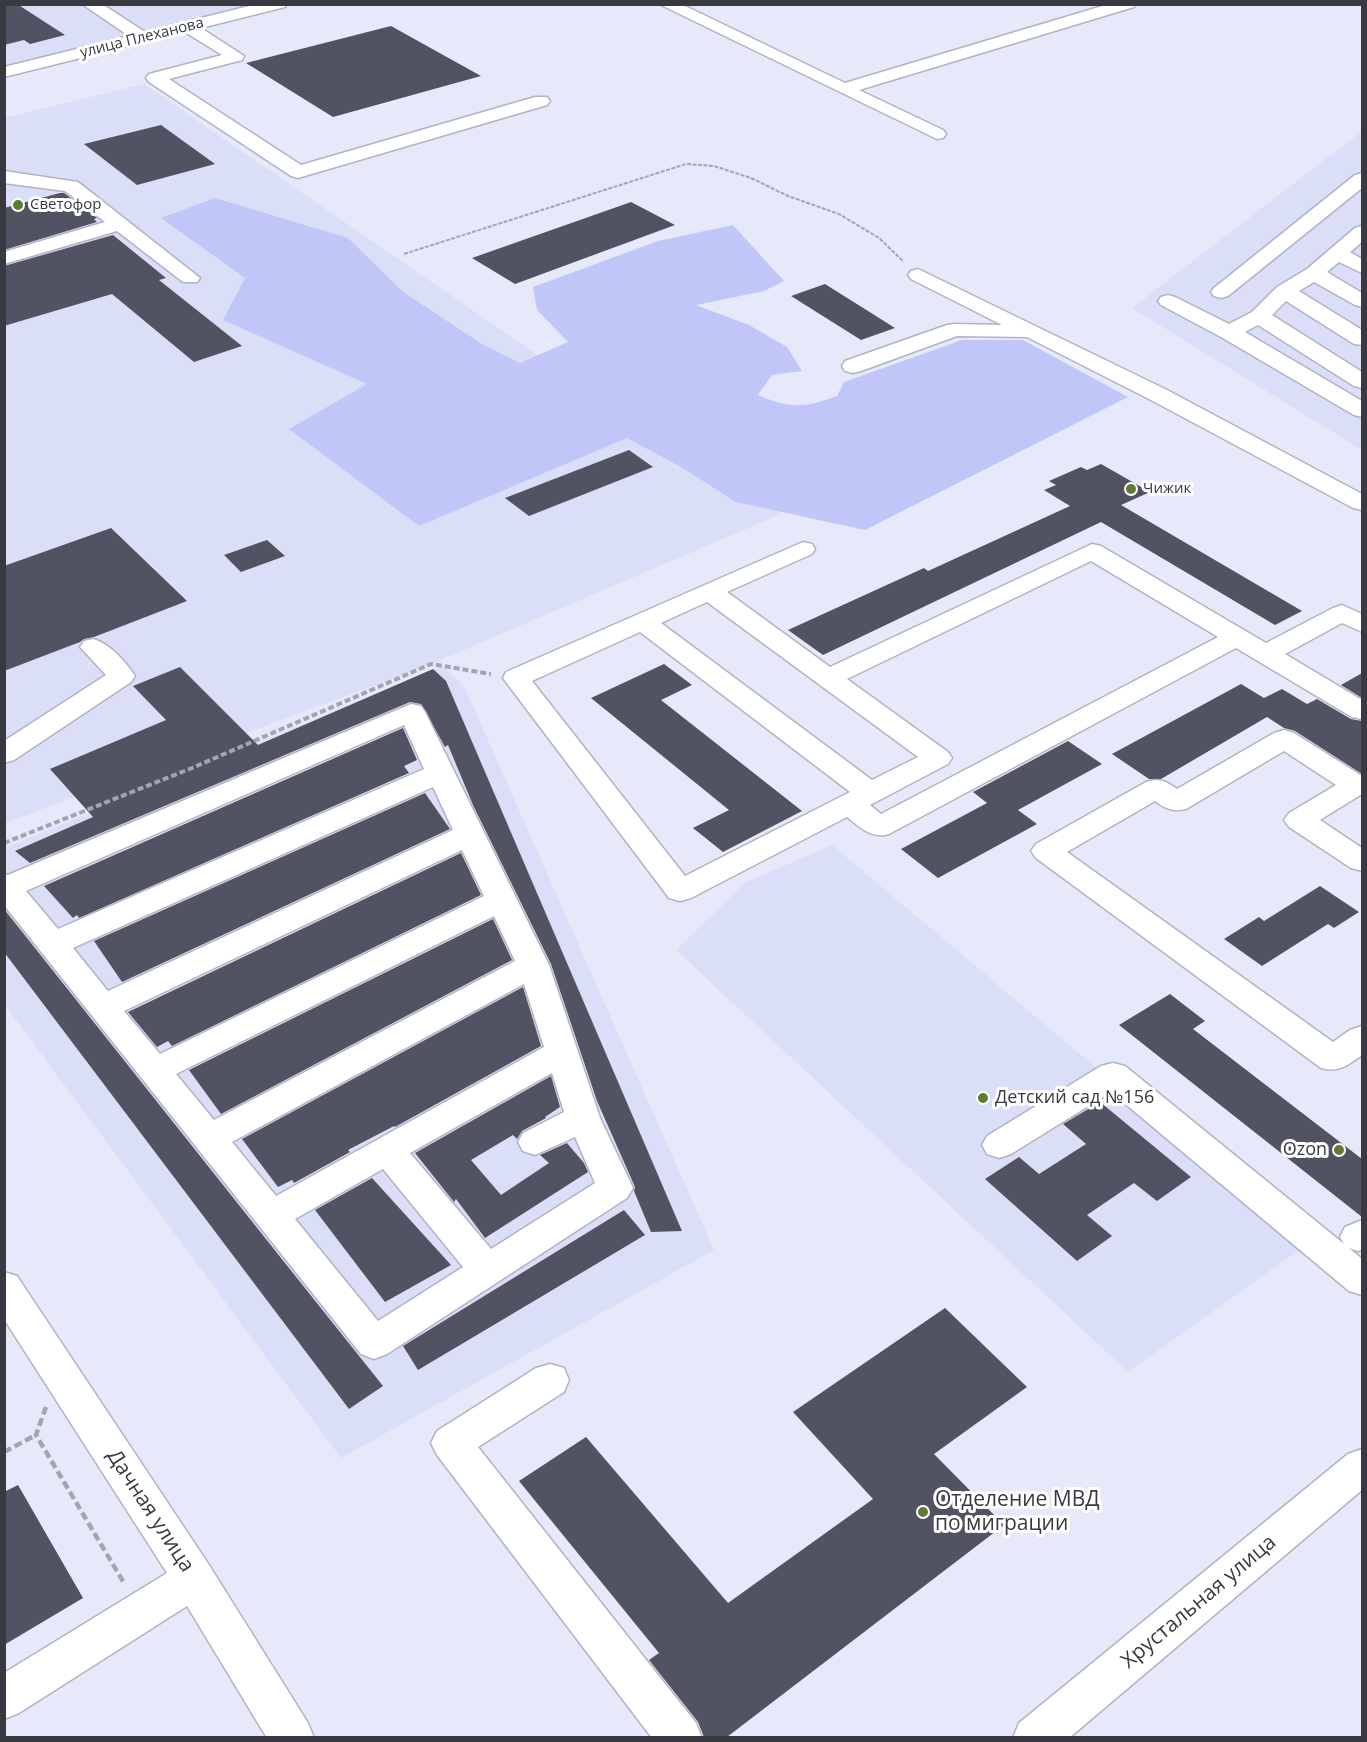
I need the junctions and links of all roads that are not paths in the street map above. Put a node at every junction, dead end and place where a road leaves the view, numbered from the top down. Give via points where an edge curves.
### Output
1 (90, 4) edge
2 (668, 4) edge
3 (1075, 4) edge
4 (1128, 4) edge
5 (271, 5) edge
6 (1098, 14) junction
7 (188, 27) junction
8 (143, 38) junction
9 (4, 72) edge
10 (843, 89) junction
11 (541, 101) dead end
12 (937, 134) dead end
13 (4, 177) edge
14 (1362, 179) edge
15 (120, 224) junction
16 (1362, 232) edge
17 (1337, 253) junction
18 (4, 258) edge
19 (1362, 267) edge
20 (1314, 273) junction
21 (918, 275) road end
22 (190, 278) dead end
23 (1284, 291) junction
24 (1221, 292) dead end
25 (1168, 301) dead end
26 (1362, 301) edge
27 (1259, 316) junction
28 (1032, 332) junction
29 (1229, 332) junction
30 (1362, 339) edge
31 (853, 366) dead end
32 (1362, 381) edge
33 (1362, 410) edge
34 (1362, 503) edge
35 (803, 549) dead end
36 (709, 591) junction
37 (642, 621) junction
38 (1362, 624) edge
39 (1234, 638) junction
40 (93, 647) dead end
41 (1267, 654) junction
42 (828, 678) junction
43 (1362, 711) edge
44 (4, 754) edge
45 (440, 773) junction
46 (860, 798) junction
47 (470, 834) junction
48 (1362, 861) edge
49 (6, 886) edge
50 (501, 900) junction
51 (52, 945) junction
52 (533, 965) junction
53 (103, 1007) junction
54 (1362, 1038) edge
55 (562, 1052) junction
56 (154, 1071) junction
57 (583, 1118) junction
58 (209, 1139) junction
59 (535, 1142) dead end
60 (999, 1145) dead end
61 (387, 1150) junction
62 (271, 1215) junction
63 (487, 1270) junction
64 (1362, 1280) edge
65 (4, 1287) edge
66 (550, 1380) dead end
67 (1362, 1466) edge
68 (194, 1579) junction
69 (4, 1698) edge
70 (292, 1737) edge
71 (680, 1737) edge
72 (1035, 1737) edge

1 - 8 street
2 - 10 street
3 - 6 street
4 - 6 street
5 - 7 street, улица Плеханова
6 - 10 street
7 - 8 street, улица Плеханова
7 - 11 street via 236,56 155,78 298,172
8 - 9 street, улица Плеханова
10 - 12 street
13 - 15 street via 70,186
14 - 24 street
15 - 18 street
15 - 22 street
16 - 17 street
17 - 19 street
17 - 20 street
20 - 23 street
20 - 26 street
21 - 28 street
23 - 27 street
23 - 30 street
25 - 29 street
27 - 29 street
27 - 32 street
28 - 31 street via 955,330
28 - 34 street via 1159,394
29 - 33 street
35 - 36 street
36 - 37 street
36 - 42 street
37 - 46 street
37 - 46 street via 516,678 680,891
38 - 41 street via 1342,612
39 - 41 street
39 - 42 street via 1092,551
39 - 46 street via 879,827
40 - 44 street via 122,676
41 - 43 street
42 - 46 street via 938,758
45 - 47 street
45 - 49 street via 411,712
45 - 51 street
47 - 50 street
47 - 53 street
48 - 54 street via 1299,820 1356,785 1284,739 1176,802 1156,788 1046,851 1333,1059
49 - 51 street
50 - 52 street
50 - 56 street
51 - 53 street
52 - 55 street
52 - 58 street
53 - 56 street
55 - 57 street
55 - 61 street
56 - 58 street
57 - 59 street
57 - 63 street via 615,1188
58 - 62 street
60 - 64 street via 1113,1075
61 - 62 street
61 - 63 street
62 - 63 street via 374,1343
65 - 68 street, Дачная улица
66 - 71 street via 451,1443
67 - 72 street, Хрустальная улица
68 - 69 street
68 - 70 street, Дачная улица

